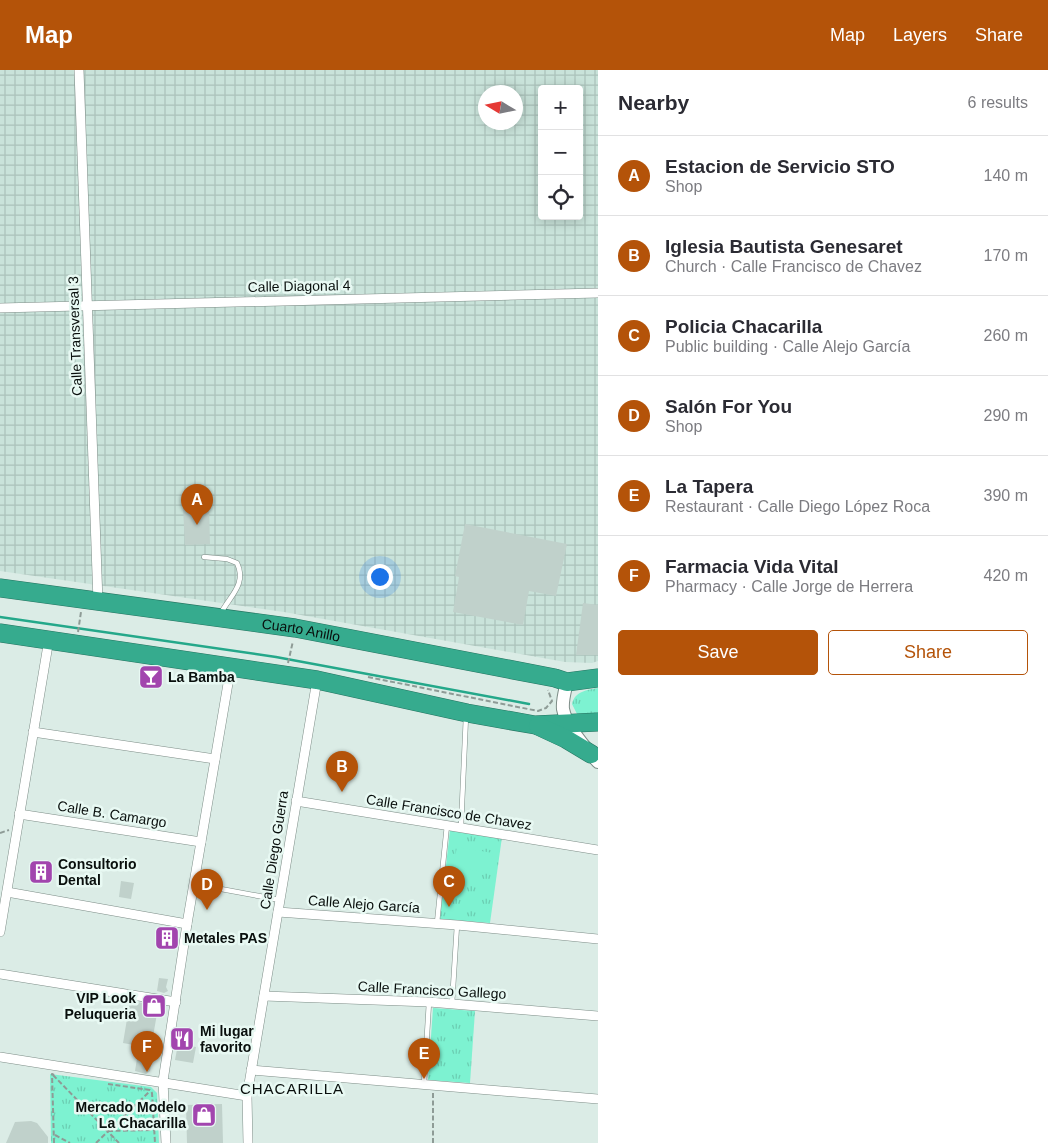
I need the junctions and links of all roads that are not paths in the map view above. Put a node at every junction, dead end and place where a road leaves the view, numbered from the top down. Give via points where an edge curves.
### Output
1 (79, 70) edge
2 (598, 293) edge
3 (88, 305) junction
4 (0, 308) edge
5 (204, 557) dead end
6 (0, 588) edge
7 (98, 602) junction
8 (219, 617) junction
9 (0, 632) edge
10 (49, 639) junction
11 (230, 666) junction
12 (598, 678) edge
13 (316, 680) junction
14 (567, 682) junction
15 (466, 713) junction
16 (598, 722) edge
17 (568, 723) junction
18 (535, 725) junction
19 (33, 732) junction
20 (595, 758) edge
21 (215, 759) junction
22 (296, 801) junction
23 (19, 814) junction
24 (447, 826) junction
25 (461, 827) junction
26 (201, 842) junction
27 (598, 850) edge
28 (194, 884) junction
29 (7, 892) junction
30 (280, 900) junction
31 (278, 912) junction
32 (437, 923) junction
33 (187, 924) junction
34 (457, 925) junction
35 (0, 932) edge
36 (598, 939) edge
37 (0, 974) edge
38 (264, 996) junction
39 (176, 1002) junction
40 (428, 1002) junction
41 (452, 1004) junction
42 (598, 1016) edge
43 (0, 1056) edge
44 (251, 1070) junction
45 (163, 1081) junction
46 (428, 1086) junction
47 (247, 1096) junction
48 (598, 1099) edge
49 (166, 1143) edge
50 (248, 1143) edge

1 - 3 street, Calle Transversal 3
2 - 3 street, Calle Diagonal 4
3 - 4 street, Calle Diagonal 4
3 - 7 street, Calle Transversal 3
5 - 8 lane via 227,559 237,563 241,571 238,588
6 - 7 highway, Cuarto Anillo
7 - 8 highway, Cuarto Anillo
8 - 14 highway, Cuarto Anillo via 295,628
9 - 10 highway
10 - 11 highway
10 - 19 street
11 - 13 highway
11 - 21 street
12 - 14 highway, Cuarto Anillo
13 - 15 highway
13 - 22 street, Calle Diego Guerra
14 - 17 main road via 563,709
15 - 18 highway
15 - 25 lane
16 - 17 highway
17 - 18 highway
17 - 20 main road
18 - 20 highway via 566,739
19 - 21 street
19 - 23 street
21 - 26 street
22 - 24 street, Calle Francisco de Chavez
22 - 30 street, Calle Diego Guerra
23 - 26 street, Calle B. Camargo
23 - 29 street
24 - 25 street, Calle Francisco de Chavez
24 - 32 lane
25 - 27 street, Calle Francisco de Chavez
26 - 28 street
28 - 30 lane
28 - 33 street
29 - 33 street
29 - 35 street
30 - 31 street, Calle Diego Guerra
31 - 32 street, Calle Alejo García
31 - 38 street, Calle Diego Guerra
32 - 34 street, Calle Alejo García
33 - 39 street
34 - 36 street, Calle Alejo García
34 - 41 lane
37 - 39 street
38 - 40 street, Calle Francisco Gallego
38 - 44 street, Calle Diego Guerra
39 - 45 street
40 - 41 street, Calle Francisco Gallego
40 - 46 lane
41 - 42 street, Calle Francisco Gallego
43 - 45 street
44 - 46 street
44 - 47 street, Calle Diego Guerra
45 - 47 street
45 - 49 street
46 - 48 street
47 - 50 street, Calle Diego Guerra

